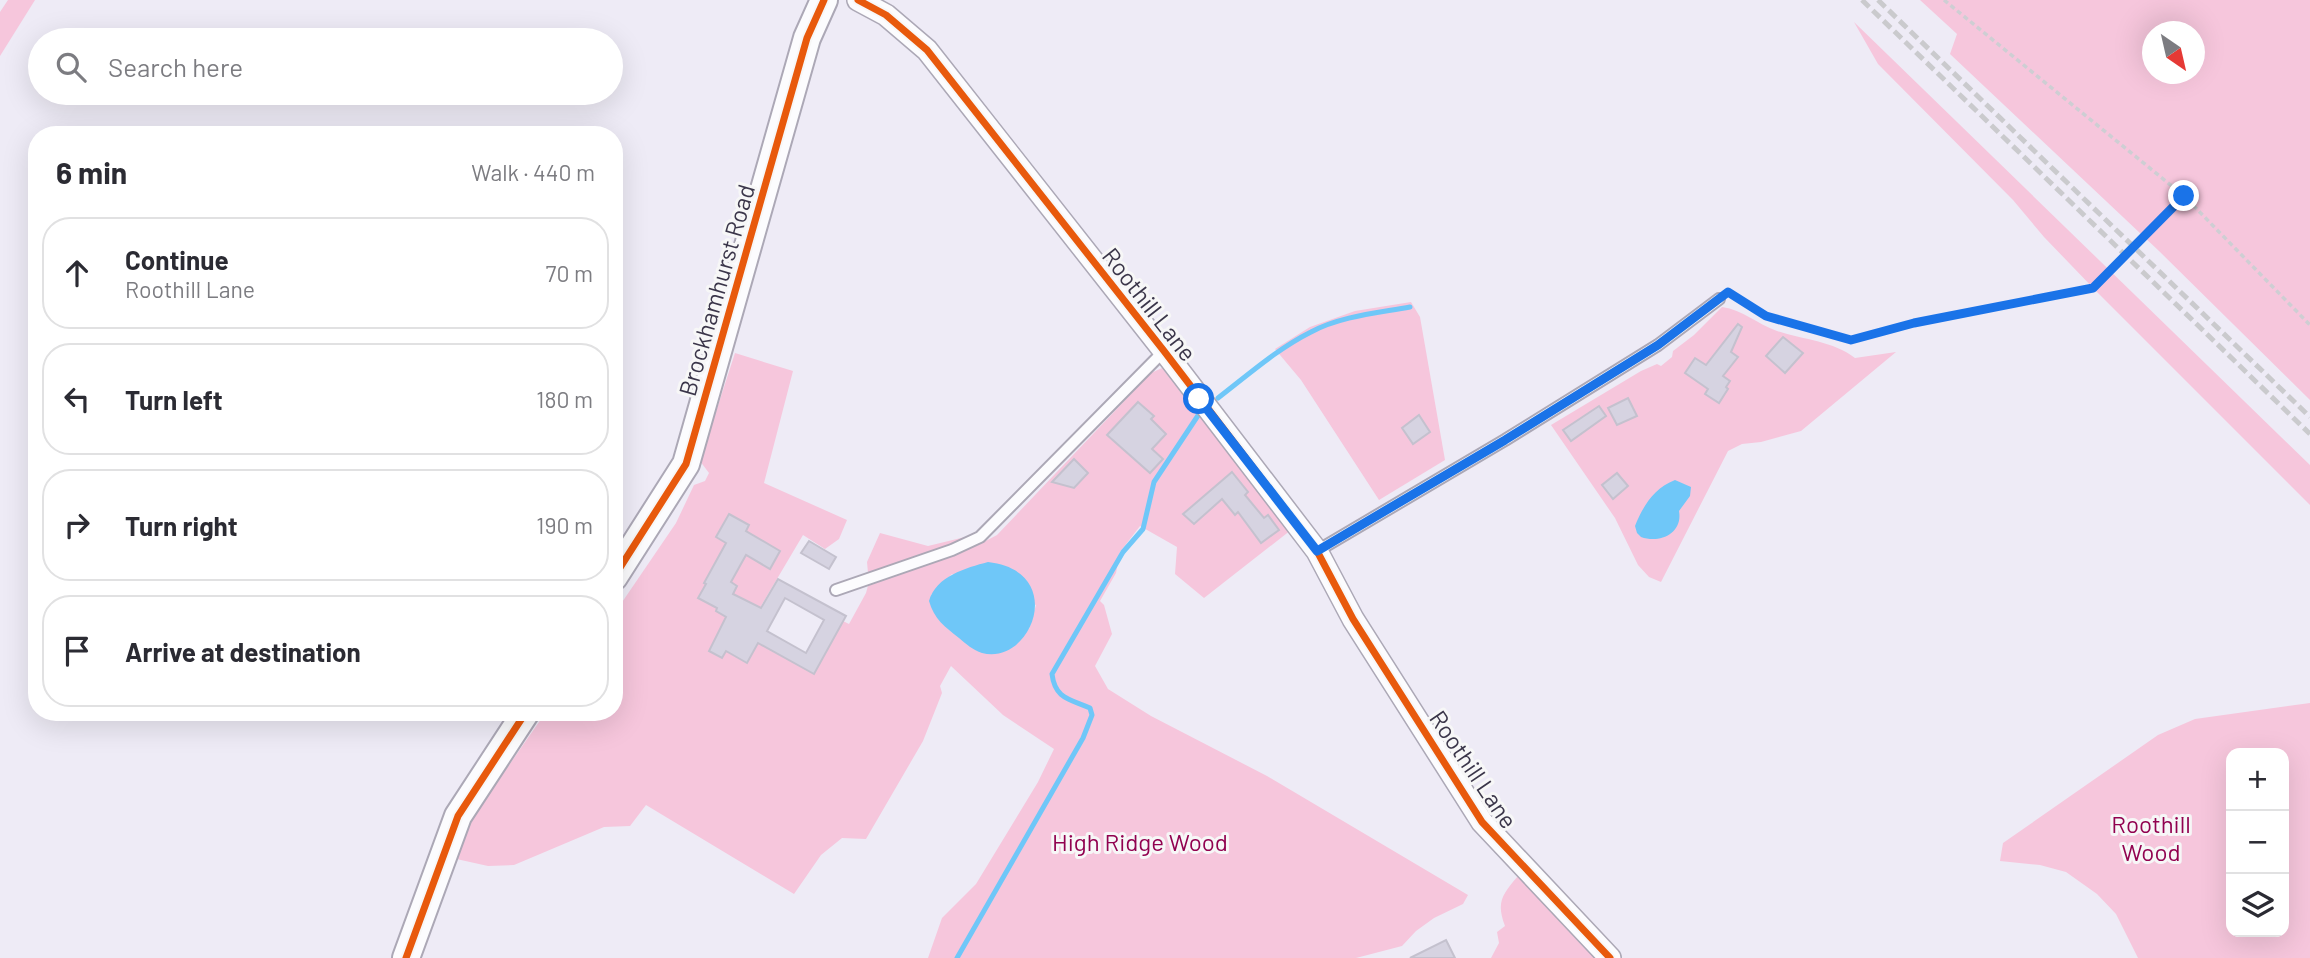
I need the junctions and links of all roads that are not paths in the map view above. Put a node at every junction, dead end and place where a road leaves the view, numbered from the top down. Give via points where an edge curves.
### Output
1 (824, 0) edge
2 (858, 0) edge
3 (1719, 299) road end
4 (1164, 351) junction
5 (1317, 551) junction
6 (623, 563) edge
7 (836, 590) dead end
8 (520, 721) edge
9 (406, 958) edge
10 (1610, 958) edge

1 - 6 street, Brockhamhurst Road via 807,38 687,464
2 - 4 street, Roothill Lane via 886,15 927,50
3 - 5 lane via 1658,345
4 - 5 street, Roothill Lane
4 - 7 lane via 980,537
5 - 10 street, Roothill Lane via 1353,619 1482,822
8 - 9 street via 458,816

